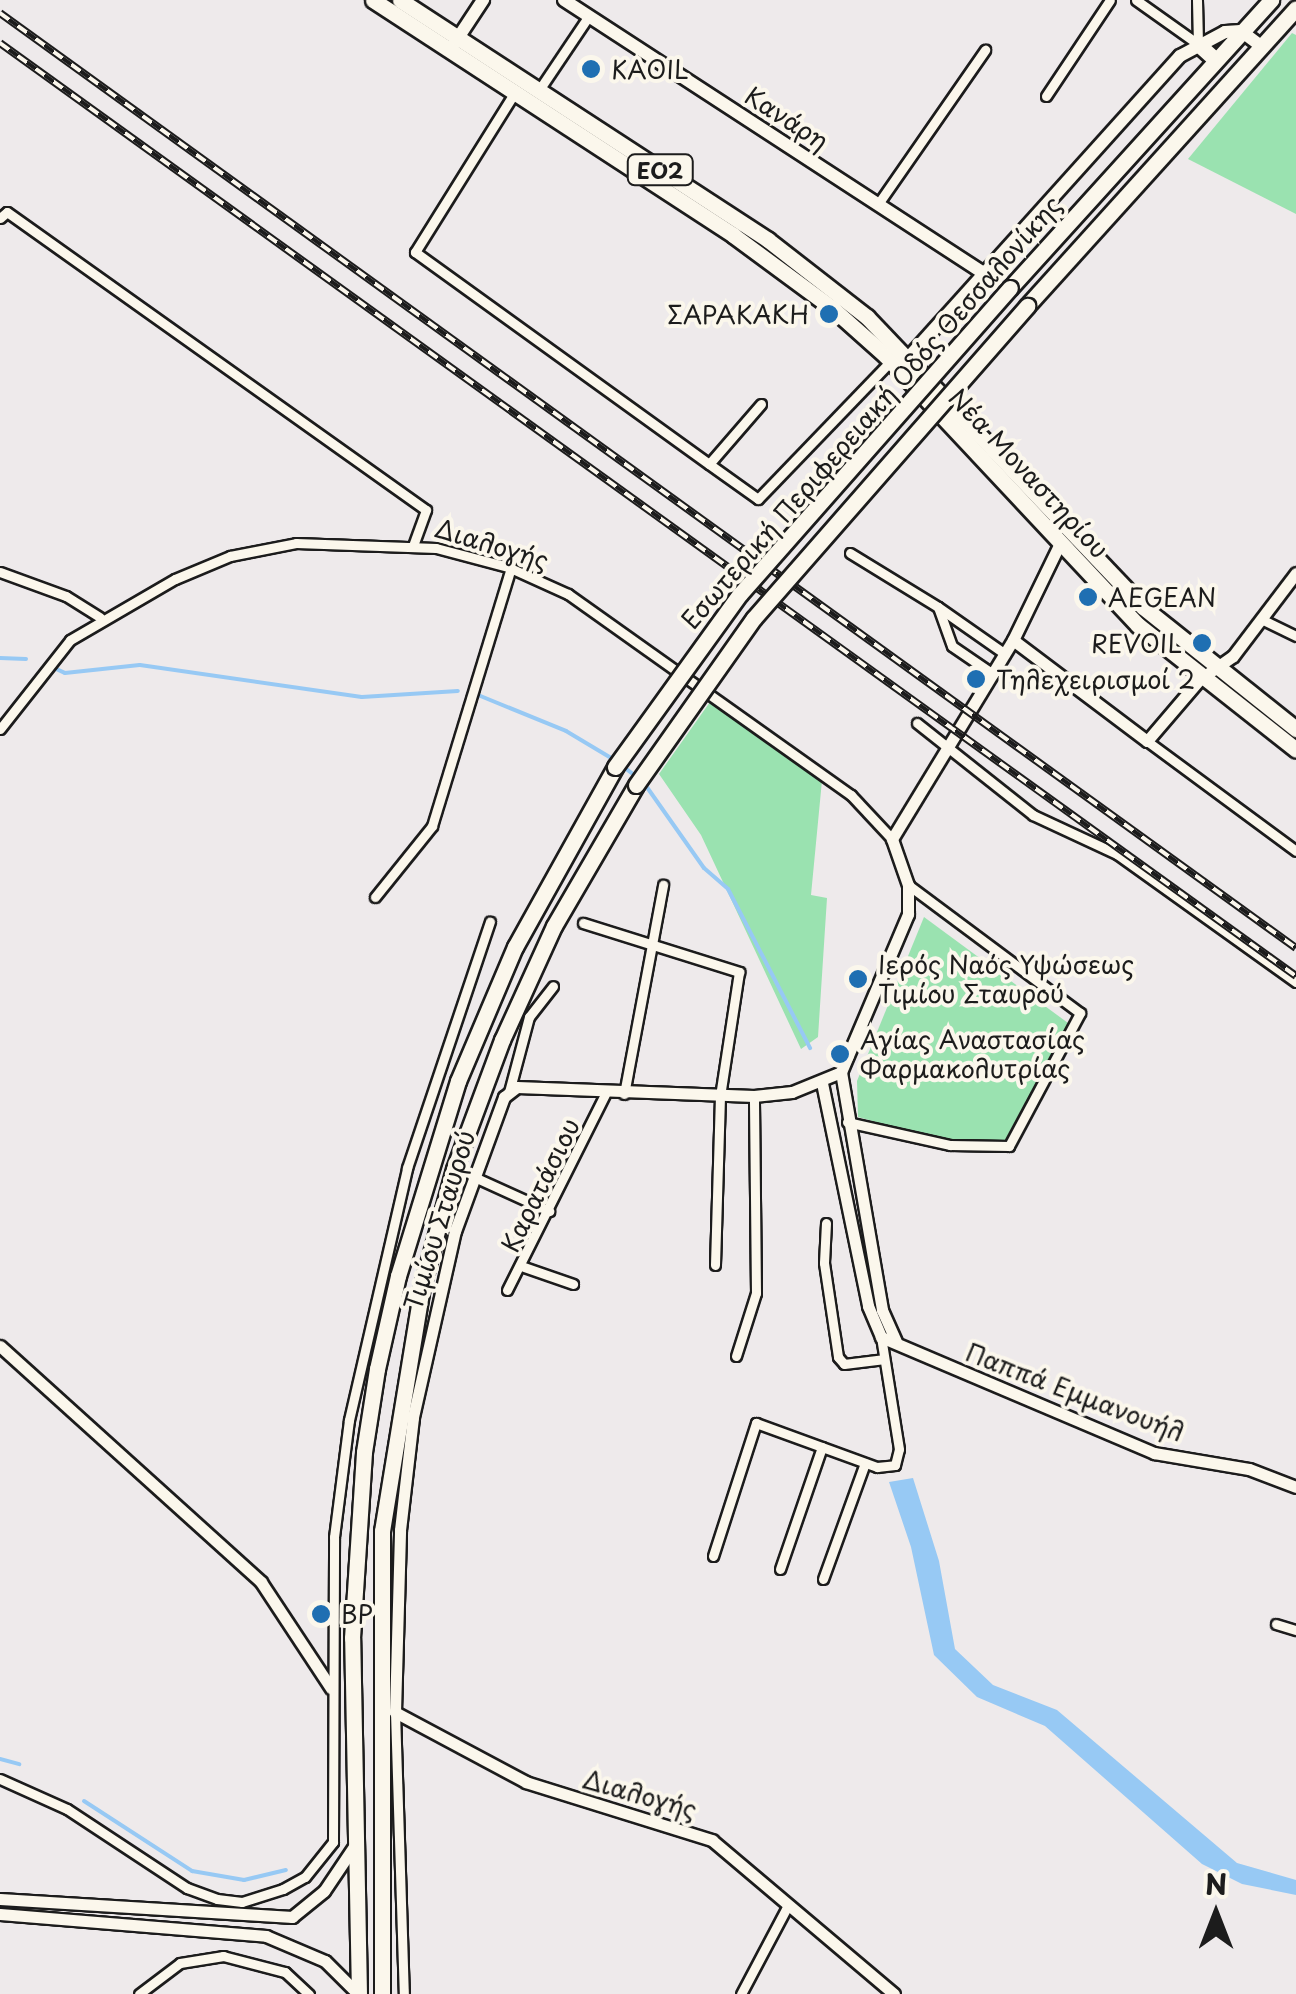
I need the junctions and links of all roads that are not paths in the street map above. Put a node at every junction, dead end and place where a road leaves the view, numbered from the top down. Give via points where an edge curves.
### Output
1 (374, 0) edge
2 (400, 0) edge
3 (482, 0) edge
4 (564, 0) edge
5 (1110, 0) edge
6 (1136, 0) edge
7 (1197, 0) edge
8 (1271, 0) edge
9 (1296, 8) edge
10 (588, 17) junction
11 (1241, 32) junction
12 (454, 44) junction
13 (1198, 44) junction
14 (1261, 46) junction
15 (984, 50) dead end
16 (1216, 60) junction
17 (539, 90) junction
18 (514, 92) junction
19 (1046, 96) dead end
20 (878, 204) junction
21 (0, 218) edge
22 (985, 274) junction
23 (908, 356) junction
24 (890, 361) junction
25 (761, 404) dead end
26 (709, 464) junction
27 (1060, 543) junction
28 (414, 545) junction
29 (850, 554) dead end
30 (511, 568) junction
31 (0, 572) edge
32 (1296, 572) edge
33 (938, 606) junction
34 (100, 618) junction
35 (1261, 619) junction
36 (1296, 636) edge
37 (1012, 640) junction
38 (1005, 654) junction
39 (1215, 669) junction
40 (993, 674) junction
41 (1200, 680) junction
42 (917, 723) dead end
43 (0, 729) edge
44 (1296, 729) edge
45 (1147, 741) junction
46 (946, 750) junction
47 (1296, 750) edge
48 (892, 839) junction
49 (1296, 850) edge
50 (662, 885) dead end
51 (908, 885) junction
52 (375, 897) dead end
53 (490, 922) dead end
54 (583, 923) dead end
55 (652, 946) junction
56 (1296, 982) edge
57 (553, 986) dead end
58 (841, 1072) junction
59 (822, 1083) junction
60 (509, 1092) junction
61 (605, 1094) junction
62 (624, 1095) junction
63 (720, 1096) junction
64 (754, 1096) junction
65 (847, 1122) junction
66 (472, 1176) junction
67 (549, 1211) junction
68 (826, 1223) dead end
69 (524, 1266) junction
70 (715, 1266) dead end
71 (573, 1284) dead end
72 (507, 1290) dead end
73 (881, 1336) junction
74 (898, 1345) junction
75 (0, 1346) edge
76 (736, 1356) dead end
77 (883, 1359) junction
78 (822, 1447) junction
79 (865, 1463) junction
80 (1296, 1488) edge
81 (714, 1556) dead end
82 (780, 1569) dead end
83 (823, 1579) dead end
84 (1276, 1624) dead end
85 (1296, 1630) edge
86 (331, 1688) junction
87 (395, 1712) junction
88 (0, 1780) edge
89 (354, 1845) junction
90 (0, 1899) edge
91 (787, 1907) junction
92 (0, 1914) edge
93 (139, 1994) edge
94 (309, 1994) edge
95 (358, 1994) edge
96 (382, 1994) edge
97 (404, 1994) edge
98 (741, 1994) edge
99 (894, 1994) edge

1 - 12 main road, Νέα Μοναστηρίου / ΕΟ2
2 - 12 main road, Νέα Μοναστηρίου / ΕΟ2
3 - 12 main road
4 - 10 main road, Κανάρη
5 - 19 street
6 - 13 street
7 - 13 street
8 - 11 main road, Εσωτερική Περιφερειακή Οδός Θεσσαλονίκης
9 - 14 main road, Εσωτερική Περιφερειακή Οδός Θεσσαλονίκης
10 - 17 street
10 - 20 main road, Κανάρη
11 - 13 main road
11 - 14 main road
11 - 16 main road, Εσωτερική Περιφερειακή Οδός Θεσσαλονίκης
12 - 17 main road, Νέα Μοναστηρίου / ΕΟ2
12 - 18 main road, Νέα Μοναστηρίου / ΕΟ2
13 - 16 main road
13 - 22 main road via 1167,69
14 - 96 main road, Εσωτερική Περιφερειακή Οδός Θεσσαλονίκης, bridge via 754,618 636,785 554,926 502,1040 454,1169 422,1286 382,1531
15 - 20 street
16 - 89 main road, Εσωτερική Περιφερειακή Οδός Θεσσαλονίκης, bridge via 740,594 615,767 485,1015 438,1140 398,1276 364,1452 356,1544
17 - 23 main road, Νέα Μοναστηρίου / ΕΟ2 via 795,259
18 - 24 main road, Νέα Μοναστηρίου / ΕΟ2 via 766,258
18 - 26 street via 415,252
20 - 22 main road, Κανάρη
21 - 28 street via 7,212 426,510
22 - 23 main road
23 - 39 main road, Νέα Μοναστηρίου / ΕΟ2 via 1108,571
24 - 26 street via 758,499
24 - 27 main road, Νέα Μοναστηρίου / ΕΟ2
25 - 26 street
27 - 37 street
27 - 41 main road, Νέα Μοναστηρίου / ΕΟ2
28 - 30 street, Διαλογής
28 - 34 street, Διαλογής via 324,541 250,551 174,578
29 - 33 street
30 - 48 street, Διαλογής via 568,594 669,662 852,794
30 - 52 street via 432,826
31 - 34 street via 50,589
32 - 35 street
33 - 38 street
33 - 40 street via 952,646
34 - 43 street, Διαλογής via 50,660
35 - 36 street
35 - 39 street
37 - 38 street
37 - 45 street
38 - 40 street
39 - 41 street
39 - 44 main road, Νέα Μοναστηρίου / ΕΟ2
40 - 46 street
41 - 45 street
41 - 47 main road, Νέα Μοναστηρίου / ΕΟ2
42 - 46 street
45 - 49 street
46 - 48 street
46 - 56 street via 1033,816 1117,854
48 - 51 street
50 - 55 street
51 - 58 street via 908,914 893,960
51 - 65 street via 1080,1013 1009,1146 950,1145
53 - 86 street via 407,1168 348,1420 334,1537
54 - 55 street
55 - 62 street
55 - 63 street via 739,972
57 - 60 street via 529,1017
58 - 59 street
58 - 65 street
59 - 64 street
59 - 73 street via 868,1306
60 - 61 street via 524,1086
60 - 66 street, Τιμίου Σταυρού
61 - 62 street
61 - 67 street, Καρατάσιου
62 - 63 street
63 - 64 street
63 - 70 street
64 - 76 street via 756,1293
65 - 74 street via 882,1310
66 - 67 street
66 - 87 street, Τιμίου Σταυρού via 429,1330 413,1417 400,1530
67 - 69 street, Καρατάσιου
68 - 77 street via 824,1263 838,1357 844,1364
69 - 71 street
69 - 72 street, Καρατάσιου
73 - 74 street, Παππά Εμμανουήλ
73 - 77 street
74 - 80 street, Παππά Εμμανουήλ via 1154,1453 1249,1469
75 - 86 street via 261,1582
77 - 79 street via 898,1458 887,1467
78 - 79 street
78 - 81 street via 756,1424
78 - 82 street
79 - 83 street
84 - 85 street
86 - 88 street via 333,1842 304,1876 262,1898 217,1899 187,1888 67,1809
87 - 91 street, Διαλογής via 526,1782 705,1836
87 - 97 street
89 - 90 street via 324,1891 292,1917
89 - 95 main road, Εσωτερική Περιφερειακή Οδός Θεσσαλονίκης
91 - 98 street
91 - 99 street, Διαλογής
92 - 95 street via 266,1936 325,1961
93 - 94 street via 180,1963 223,1956 285,1972

